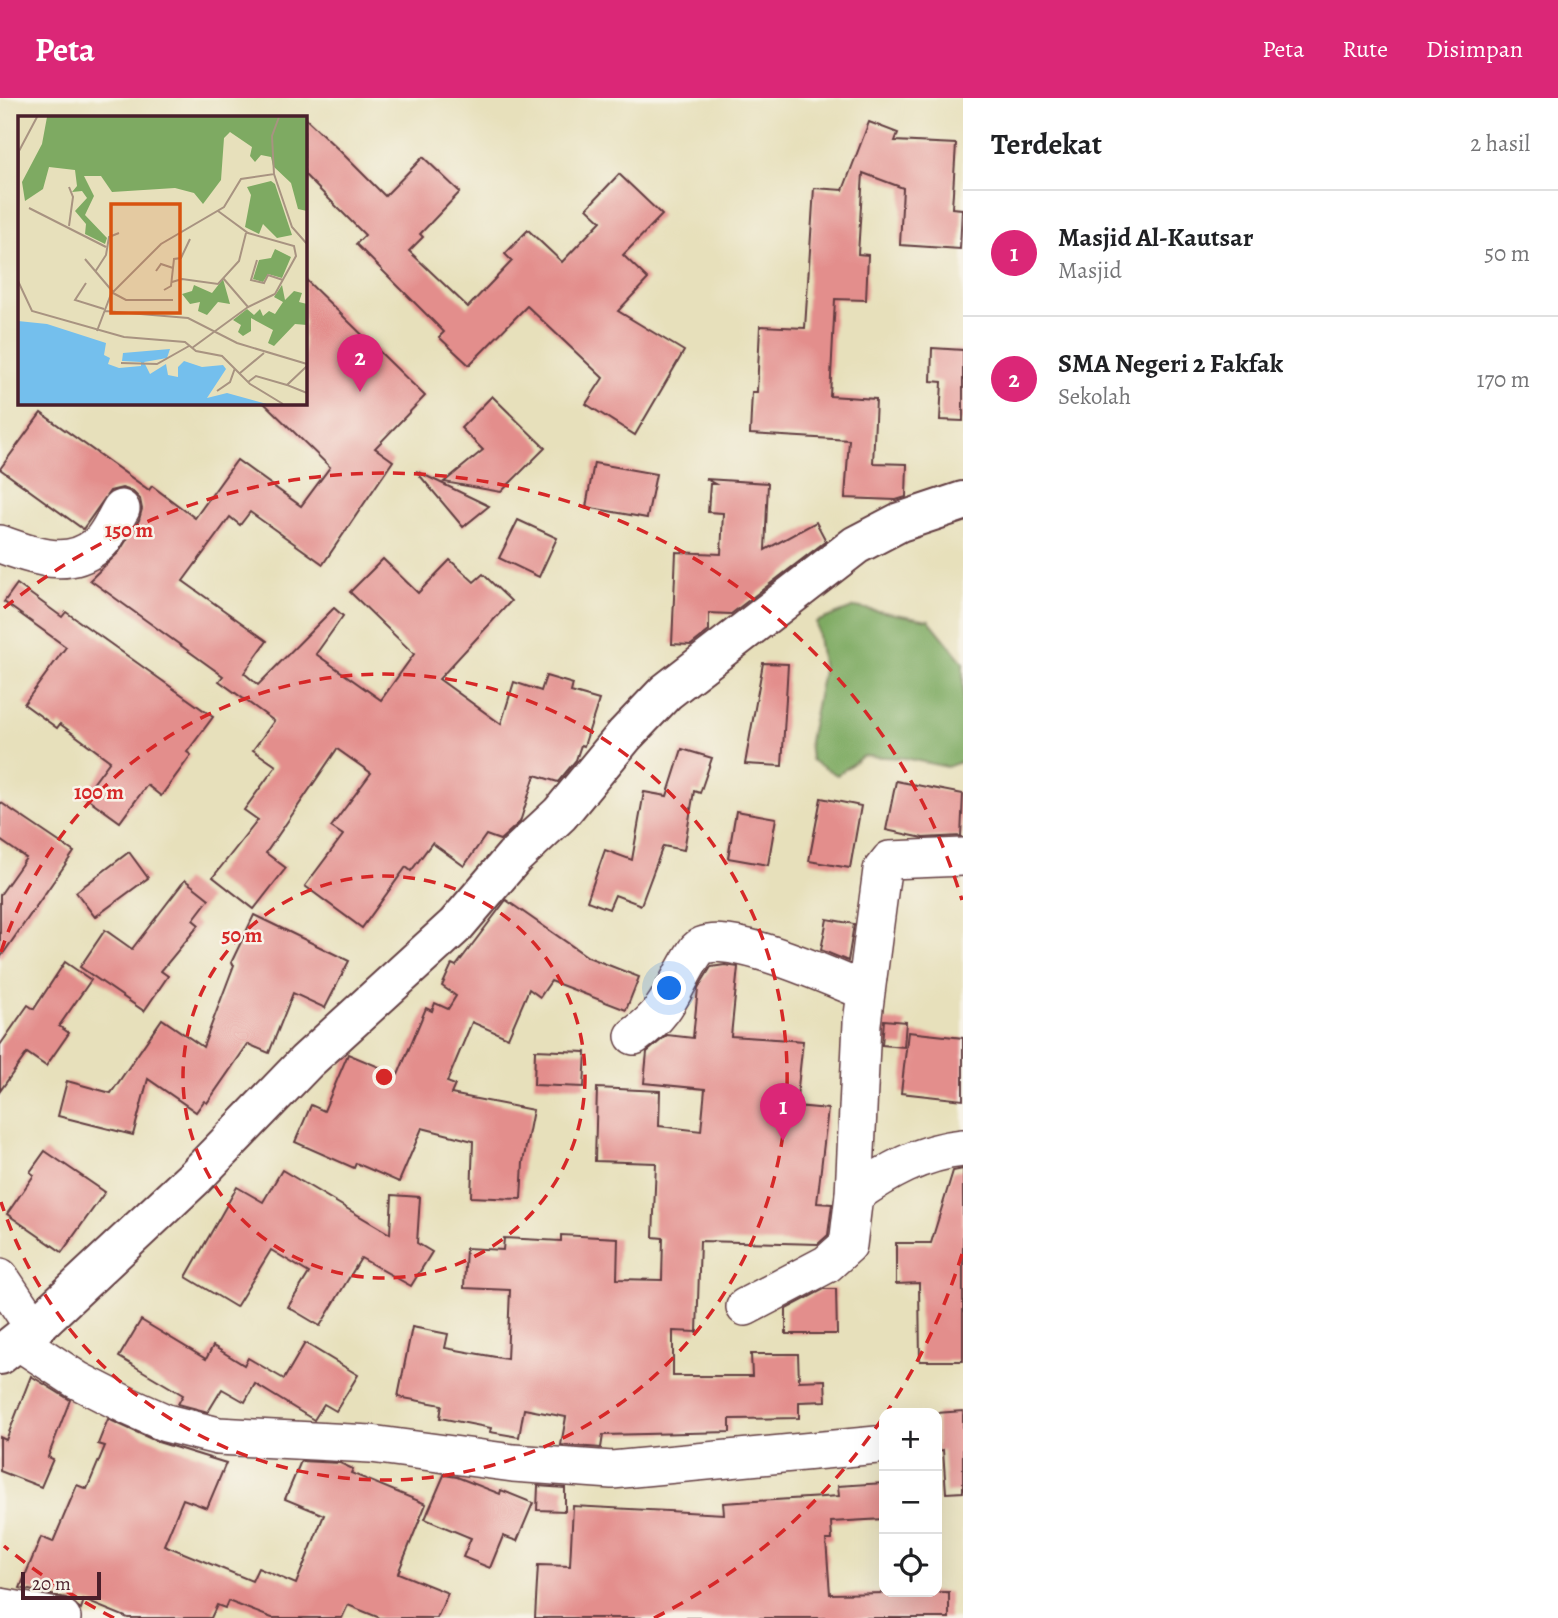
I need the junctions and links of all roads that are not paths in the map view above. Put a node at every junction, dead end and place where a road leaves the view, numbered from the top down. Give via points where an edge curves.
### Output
1 (963, 501) edge
2 (121, 509) dead end
3 (0, 544) edge
4 (963, 857) edge
5 (865, 991) junction
6 (634, 1036) dead end
7 (963, 1148) edge
8 (854, 1195) junction
9 (0, 1278) edge
10 (745, 1307) dead end
11 (11, 1346) edge
12 (877, 1445) dead end
13 (0, 1607) edge
14 (62, 1618) edge

1 - 11 main road via 900,522 856,545 666,692 456,925 306,1062 195,1177
2 - 3 street via 98,545 75,559 41,558
4 - 5 street via 885,864
5 - 6 street via 779,957 709,942 696,951 665,1009
5 - 8 street
7 - 8 street via 913,1160
8 - 10 street via 850,1236 842,1252
9 - 11 street
11 - 12 street via 166,1423 218,1436 371,1444 513,1463 612,1470
13 - 14 street

